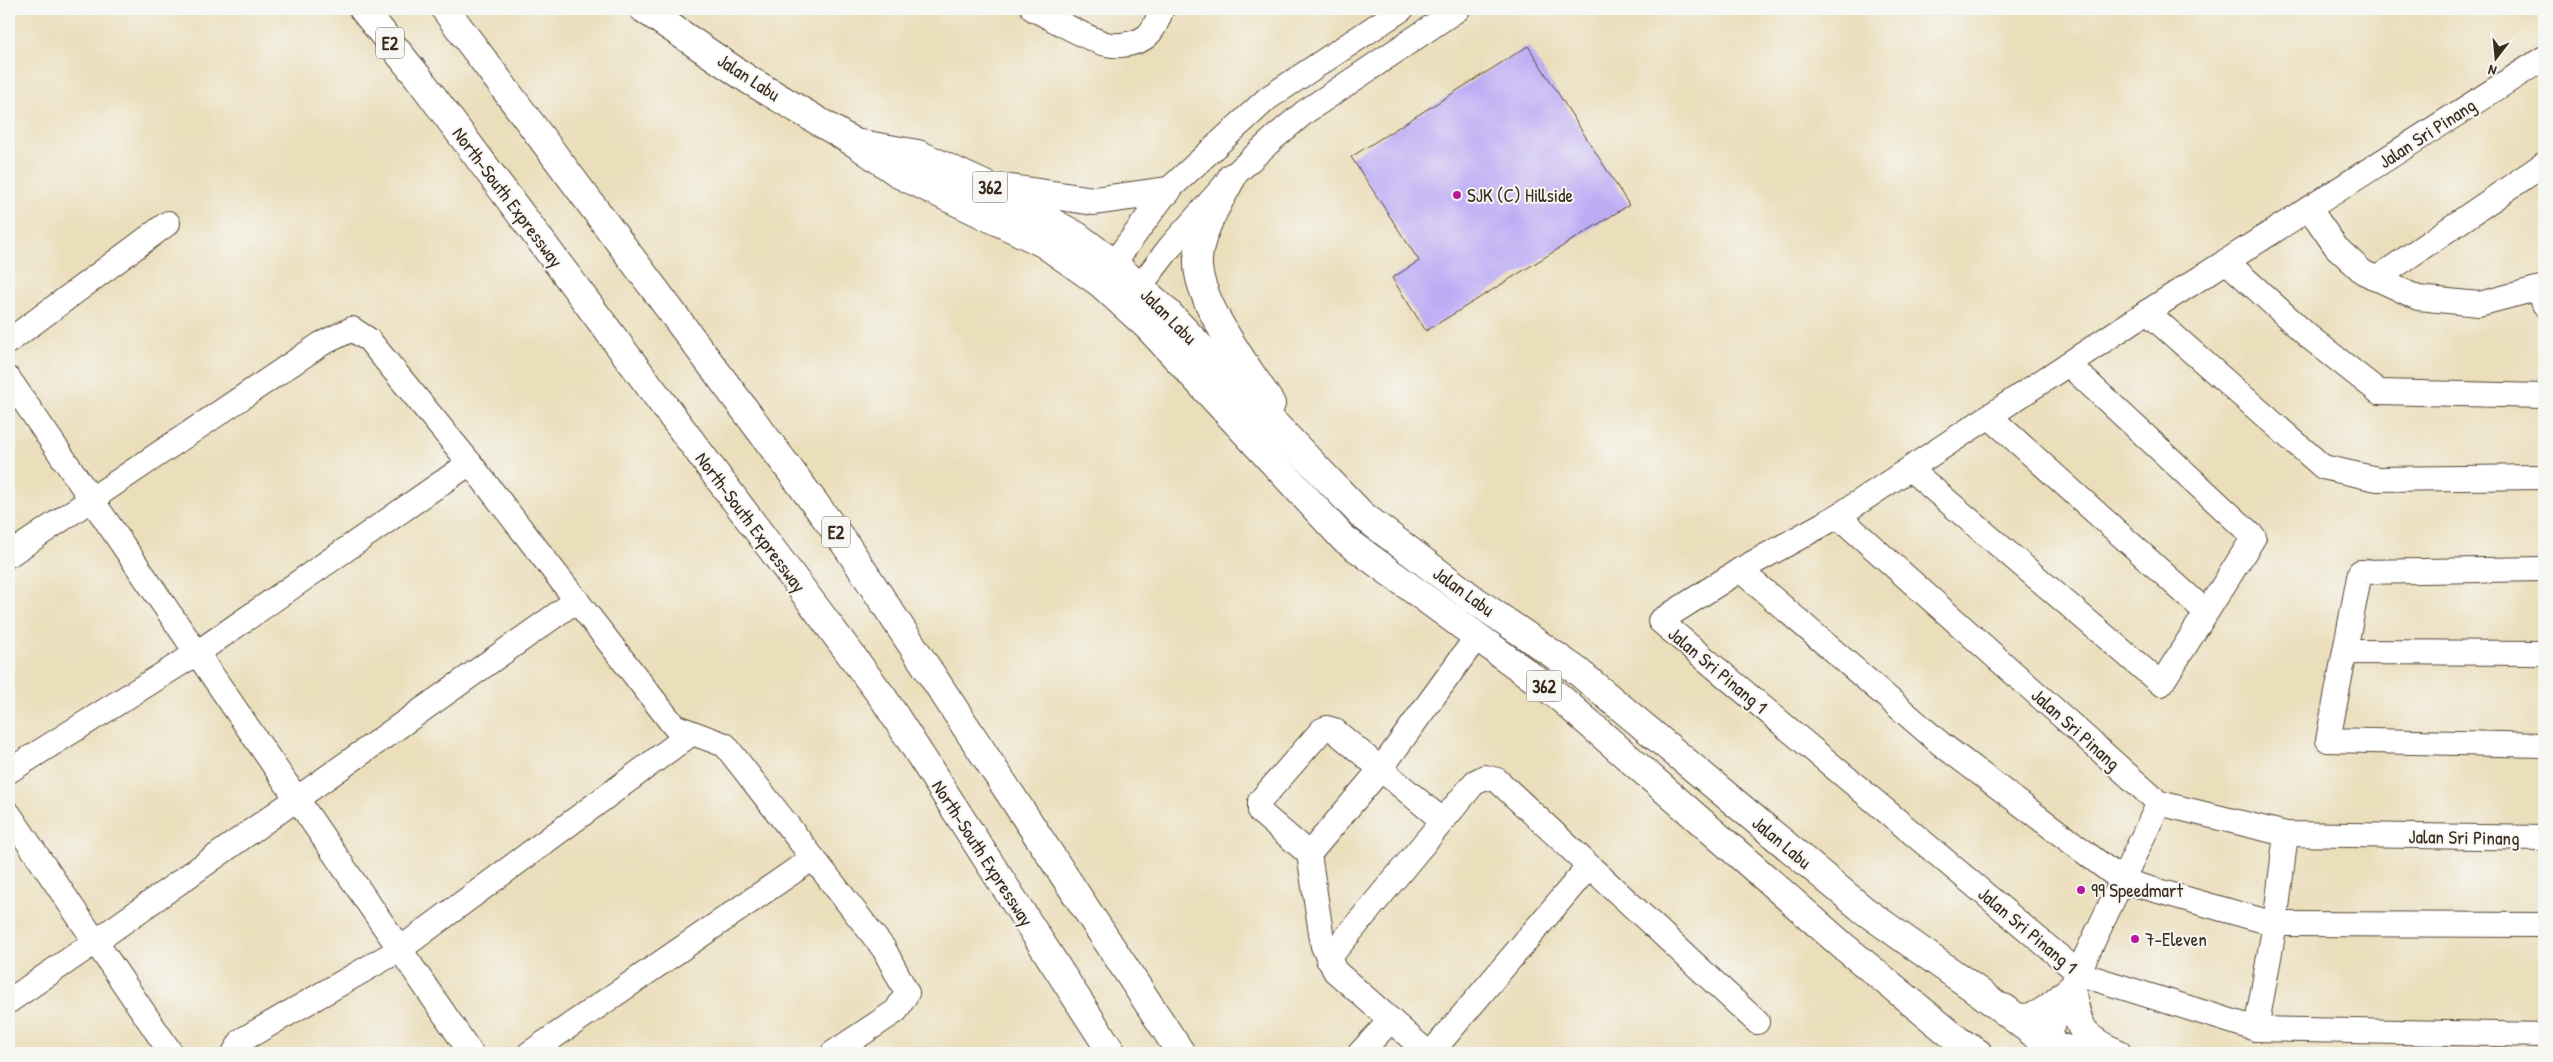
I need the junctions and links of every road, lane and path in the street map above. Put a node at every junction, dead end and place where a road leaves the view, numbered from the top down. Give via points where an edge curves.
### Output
1 (363, 9) edge
2 (445, 9) edge
3 (644, 9) edge
4 (1033, 9) edge
5 (1162, 9) edge
6 (1402, 9) edge
7 (1458, 9) edge
8 (2544, 58) edge
9 (855, 143) junction
10 (2544, 164) edge
11 (1232, 177) junction
12 (987, 186) junction
13 (1167, 192) junction
14 (2309, 208) junction
15 (168, 223) dead end
16 (2226, 261) junction
17 (1106, 273) junction
18 (2376, 279) junction
19 (2543, 292) edge
20 (1133, 296) junction
21 (2147, 312) junction
22 (9, 341) edge
23 (2068, 364) junction
24 (9, 379) edge
25 (2544, 396) edge
26 (1990, 416) junction
27 (1299, 451) junction
28 (470, 463) junction
29 (1910, 469) junction
30 (2544, 477) edge
31 (91, 499) junction
32 (1838, 516) junction
33 (9, 555) edge
34 (2544, 569) edge
35 (1740, 570) junction
36 (577, 600) junction
37 (2206, 612) junction
38 (1476, 638) junction
39 (2345, 652) junction
40 (196, 653) junction
41 (2544, 653) edge
42 (692, 733) junction
43 (2544, 745) edge
44 (1380, 770) junction
45 (9, 771) edge
46 (296, 799) junction
47 (2159, 803) junction
48 (9, 814) edge
49 (1443, 821) junction
50 (2286, 834) junction
51 (2544, 838) edge
52 (1309, 854) junction
53 (813, 858) junction
54 (1589, 866) junction
55 (2123, 881) junction
56 (2275, 924) junction
57 (2544, 925) edge
58 (95, 942) junction
59 (399, 950) junction
60 (1328, 959) junction
61 (2075, 982) junction
62 (1982, 994) junction
63 (9, 1001) edge
64 (1391, 1020) junction
65 (1757, 1022) dead end
66 (2256, 1029) junction
67 (2544, 1035) edge
68 (2044, 1048) edge
69 (172, 1053) edge
70 (234, 1053) edge
71 (471, 1053) edge
72 (530, 1053) edge
73 (833, 1053) edge
74 (1112, 1053) edge
75 (1181, 1053) edge
76 (1360, 1053) edge
77 (1430, 1053) edge
78 (1978, 1053) edge
79 (2077, 1053) edge
80 (2117, 1053) edge

1 - 74 main road, North–South Expressway / E2 via 418,77 884,699
2 - 75 main road, E2 via 846,545
3 - 9 main road, Jalan Labu / 362 via 749,80
4 - 5 street via 1106,44 1137,42 1148,35
6 - 13 street via 1268,98
7 - 11 street via 1305,112
8 - 14 street, Jalan Sri Pinang
9 - 12 main road, Jalan Labu / 362 via 918,154
9 - 17 main road, Jalan Labu / 362 via 901,175
10 - 18 street
11 - 20 street
11 - 27 main road via 1204,235 1198,258 1199,276 1209,304
12 - 13 main road via 1094,200
12 - 17 main road, Jalan Labu / 362 via 1077,236
13 - 17 street
14 - 16 street, Jalan Sri Pinang
14 - 18 street via 2336,246 2363,272
15 - 22 street
16 - 21 street, Jalan Sri Pinang
16 - 25 street via 2308,336 2379,392
17 - 20 main road, Jalan Labu / 362
18 - 19 street via 2418,298 2480,304
20 - 27 main road, Jalan Labu / 362
20 - 38 main road, Jalan Labu / 362 via 1149,328 1342,538
21 - 23 street, Jalan Sri Pinang
21 - 30 street via 2324,468 2377,479
23 - 26 street, Jalan Sri Pinang
23 - 37 street via 2254,537
24 - 31 street
26 - 29 street, Jalan Sri Pinang
26 - 37 street
27 - 62 main road, Jalan Labu / 362 via 1362,515 1473,600 1576,670 1865,911
28 - 31 street via 369,340 352,328 314,348
28 - 36 street
28 - 40 street
29 - 32 street, Jalan Sri Pinang
29 - 37 street via 2161,684
31 - 33 street
31 - 40 street
32 - 35 street
32 - 47 street, Jalan Sri Pinang
34 - 39 street via 2360,572
35 - 55 street via 1941,744
35 - 61 street, Jalan Sri Pinang 1 via 1660,621
36 - 42 street via 674,726
36 - 46 street
38 - 44 street
38 - 78 main road, Jalan Labu / 362 via 1558,696 1843,946
39 - 41 street
39 - 43 street via 2328,740
40 - 45 street
40 - 46 street
42 - 53 street via 725,745
42 - 59 street
44 - 49 street
44 - 52 street
44 - 52 street via 1334,730 1326,728 1260,801 1260,812
46 - 58 street
46 - 59 street
47 - 50 street, Jalan Sri Pinang
47 - 55 street
48 - 58 street
49 - 54 street via 1475,782 1485,777 1497,780
49 - 60 street
50 - 51 street, Jalan Sri Pinang
50 - 56 street
52 - 60 street via 1323,946
53 - 72 street
53 - 73 street via 884,949 907,993 896,1011
54 - 65 street
54 - 77 street
55 - 56 street
55 - 61 street
56 - 57 street
56 - 66 street
58 - 63 street
58 - 69 street
59 - 70 street via 242,1040
59 - 71 street
60 - 64 street via 1335,971
61 - 62 main road via 2046,1010 2018,1017
61 - 66 street, Jalan Sri Pinang 1
61 - 68 street
61 - 80 main road via 2082,1031 2102,1048
62 - 68 main road, Jalan Labu / 362
64 - 76 street
64 - 77 street
66 - 67 street, Jalan Sri Pinang 1
68 - 79 main road, Jalan Labu / 362

